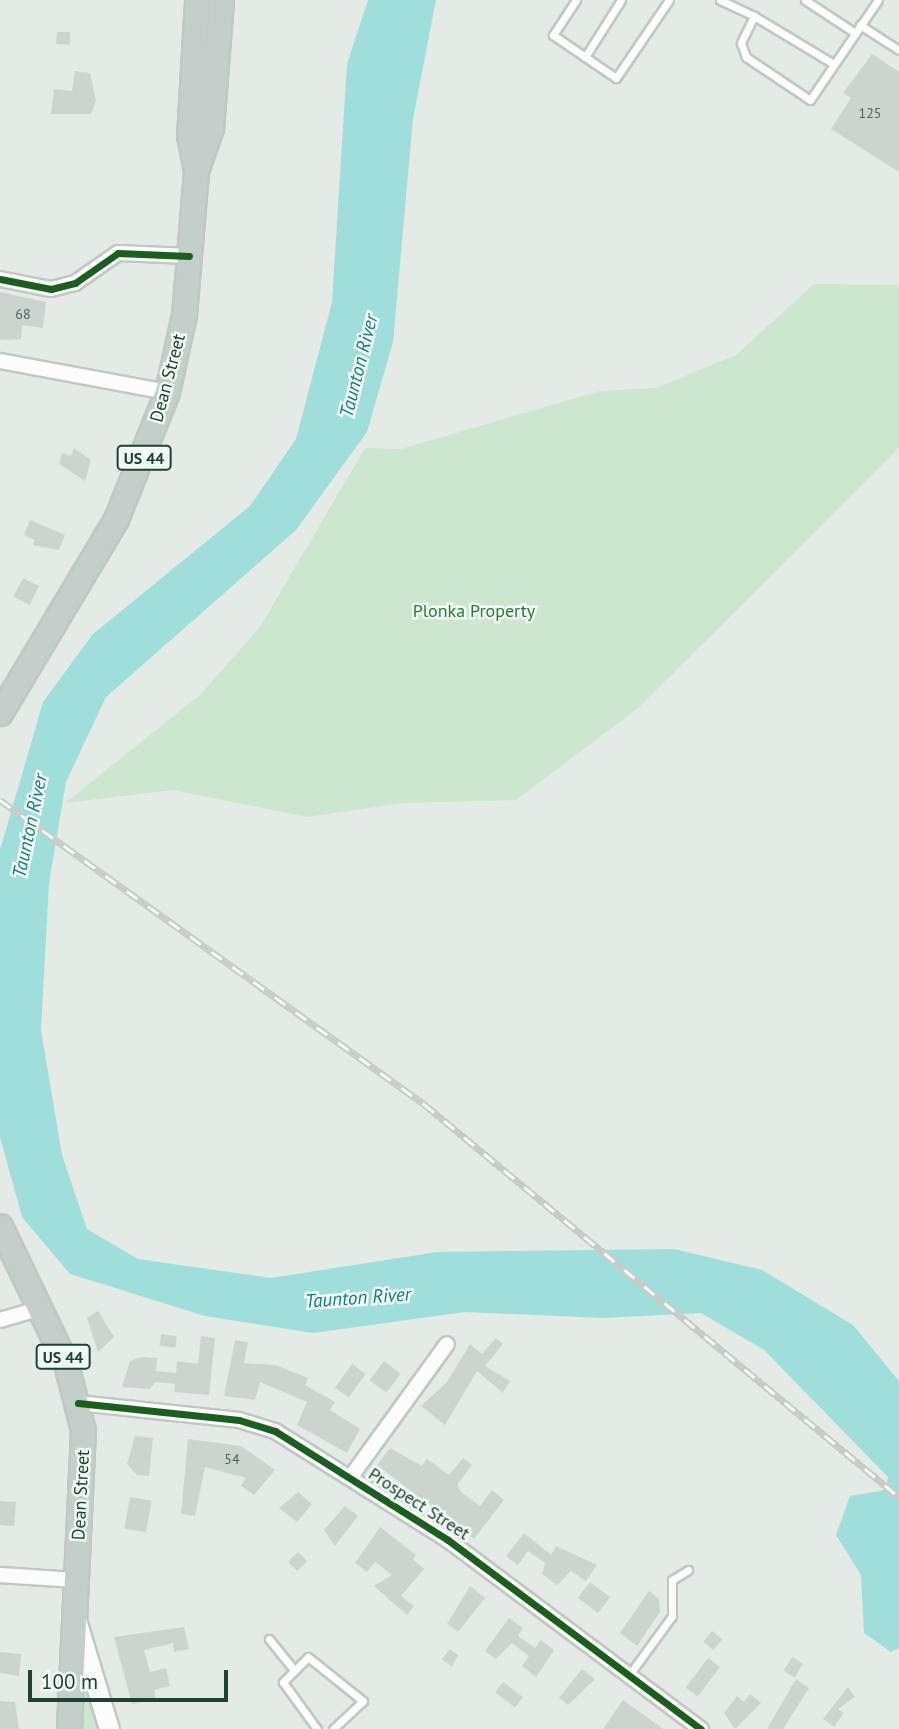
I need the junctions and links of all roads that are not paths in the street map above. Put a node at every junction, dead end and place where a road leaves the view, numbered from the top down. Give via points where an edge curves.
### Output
1 (197, 0) edge
2 (222, 0) edge
3 (576, 0) edge
4 (621, 0) edge
5 (669, 0) edge
6 (720, 0) edge
7 (805, 0) edge
8 (878, 0) edge
9 (754, 16) junction
10 (860, 25) junction
11 (855, 33) junction
12 (899, 50) edge
13 (585, 57) junction
14 (834, 64) junction
15 (196, 171) junction
16 (189, 256) junction
17 (0, 279) edge
18 (0, 361) edge
19 (167, 392) junction
20 (1, 709) edge
21 (0, 1226) edge
22 (41, 1308) junction
23 (0, 1320) edge
24 (447, 1345) dead end
25 (78, 1403) junction
26 (350, 1478) junction
27 (688, 1570) dead end
28 (0, 1575) edge
29 (76, 1580) junction
30 (74, 1613) junction
31 (268, 1639) dead end
32 (292, 1667) junction
33 (629, 1676) junction
34 (69, 1729) edge
35 (109, 1729) edge
36 (317, 1729) edge
37 (333, 1729) edge
38 (701, 1729) edge

1 - 15 highway, Dean Street / US 44 via 189,136
2 - 15 highway, Dean Street / US 44 via 211,128
3 - 13 lane via 553,35
4 - 13 lane
5 - 13 lane via 616,78
6 - 9 lane
7 - 11 lane
8 - 10 lane
9 - 14 lane
9 - 14 lane via 741,43 746,57 810,100
10 - 11 lane
10 - 12 lane
11 - 14 lane
15 - 16 highway, Dean Street / US 44
16 - 17 street via 118,253 75,283 51,289
16 - 19 highway, Dean Street / US 44
18 - 19 street
19 - 20 highway, Dean Street / US 44 via 116,519
21 - 22 highway, Dean Street / US 44
22 - 23 street
22 - 25 highway, Dean Street / US 44
24 - 26 street
25 - 26 street, Prospect Street via 262,1425
25 - 29 highway, Dean Street / US 44 via 85,1456
26 - 33 street, Prospect Street via 448,1540
27 - 33 lane via 672,1580 672,1616
28 - 29 street
29 - 30 highway, Dean Street / US 44
30 - 34 highway, US 44
30 - 35 main road
31 - 32 lane
32 - 36 lane via 283,1682
32 - 37 lane via 314,1658 359,1693 363,1700 355,1712
33 - 38 street, Prospect Street

